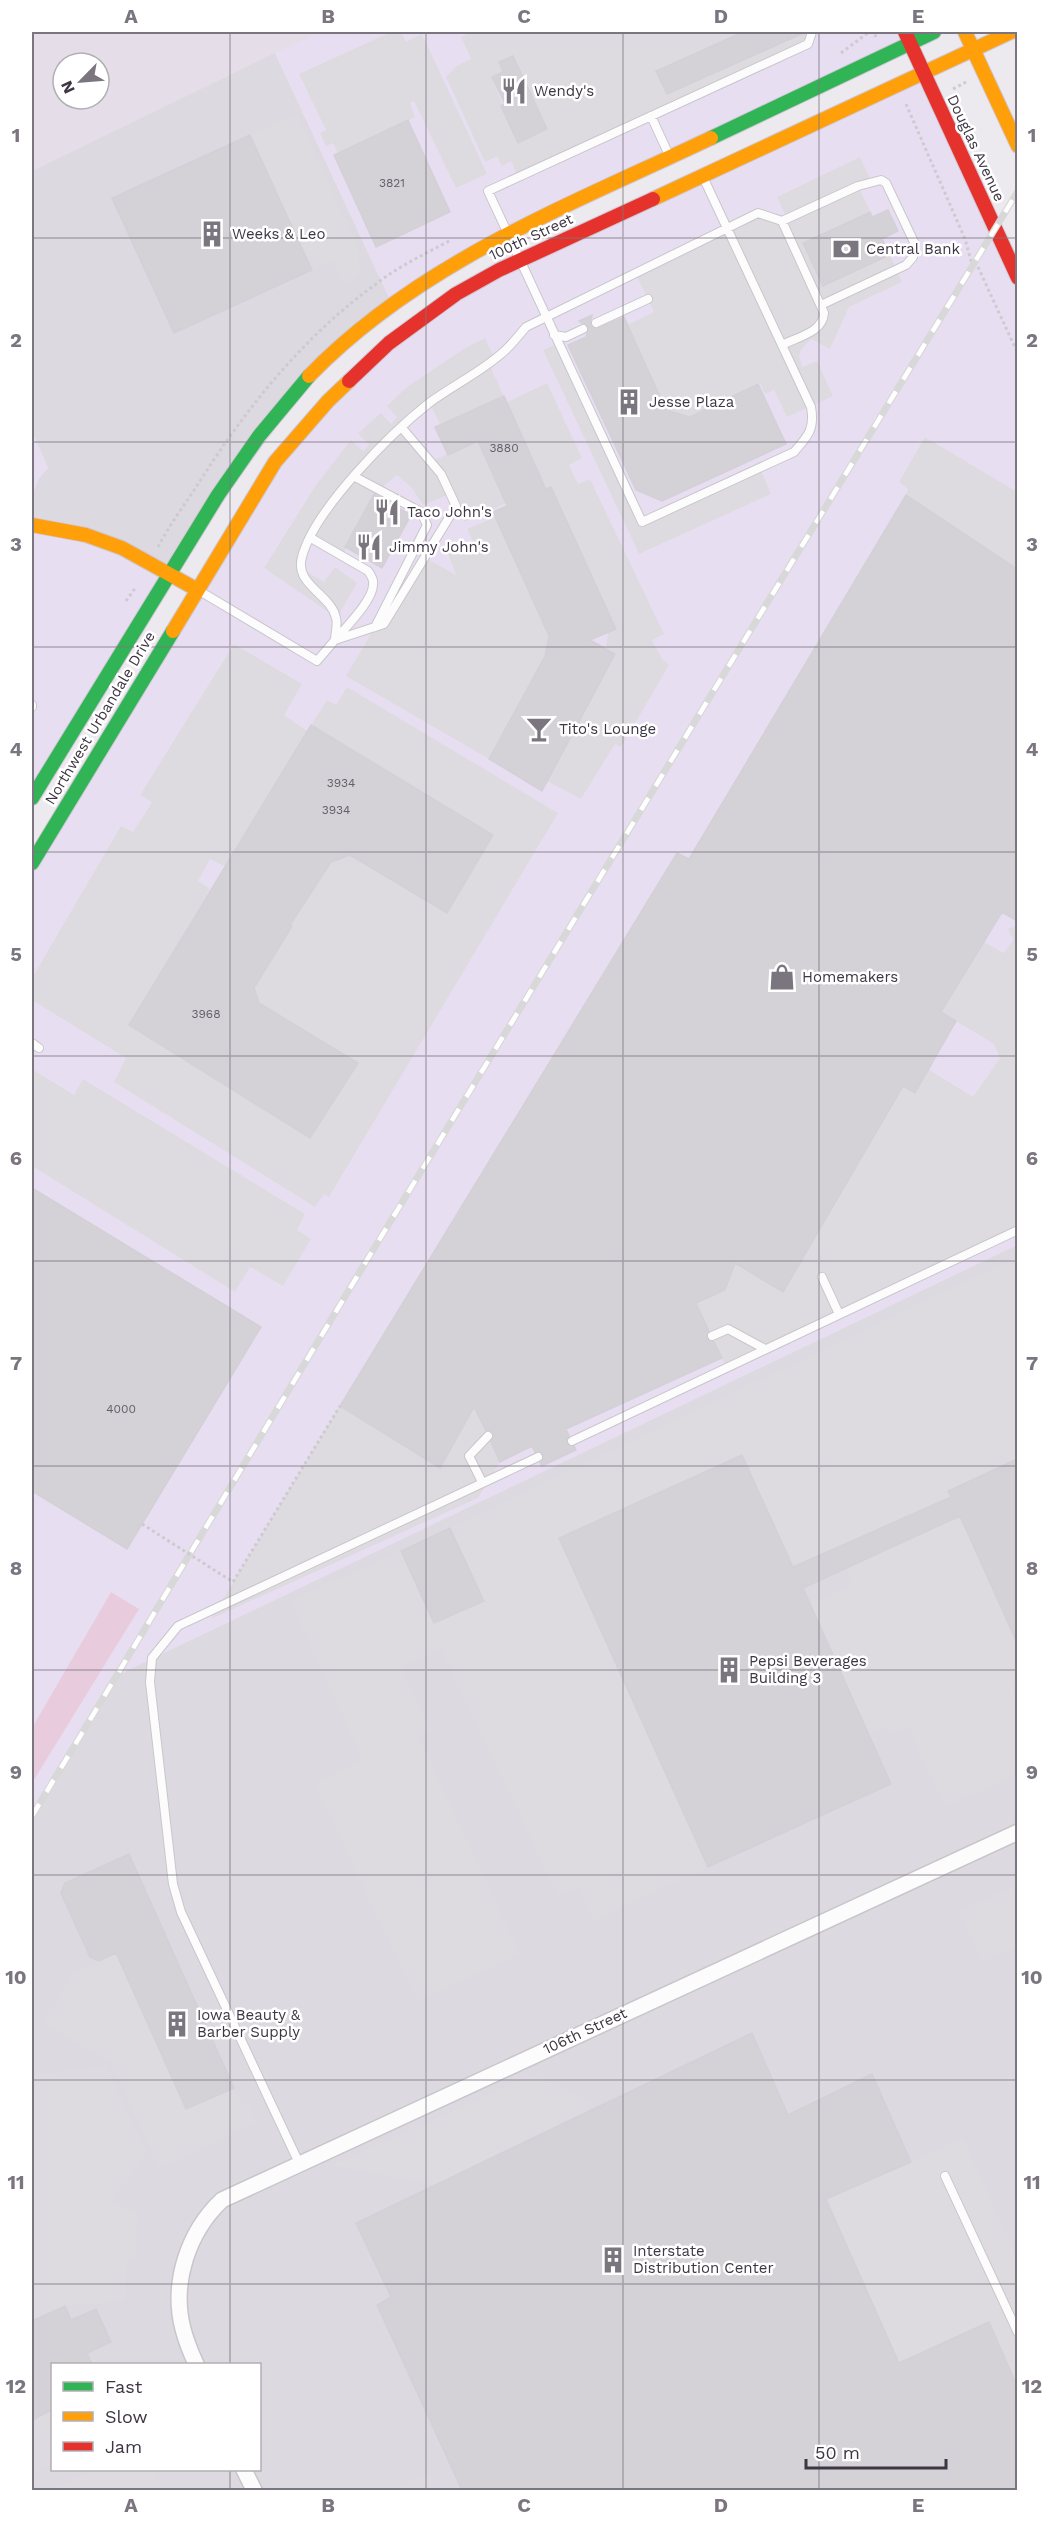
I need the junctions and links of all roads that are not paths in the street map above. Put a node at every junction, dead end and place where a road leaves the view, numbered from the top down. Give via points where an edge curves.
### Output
1 (812, 32) edge
2 (934, 32) edge
3 (965, 32) edge
4 (1011, 32) edge
5 (907, 37) edge
6 (974, 49) junction
7 (924, 74) junction
8 (651, 116) junction
9 (1017, 146) edge
10 (670, 158) junction
11 (702, 176) junction
12 (782, 221) junction
13 (727, 228) junction
14 (508, 235) junction
15 (520, 260) junction
16 (1017, 278) edge
17 (648, 299) dead end
18 (821, 305) junction
19 (546, 317) junction
20 (596, 323) dead end
21 (583, 329) dead end
22 (554, 335) junction
23 (782, 345) junction
24 (402, 428) junction
25 (355, 477) junction
26 (32, 525) edge
27 (311, 538) junction
28 (169, 573) junction
29 (196, 589) junction
30 (375, 627) junction
31 (335, 640) junction
32 (32, 798) edge
33 (32, 863) edge
34 (1017, 1230) edge
35 (822, 1277) dead end
36 (839, 1314) junction
37 (712, 1336) dead end
38 (765, 1349) junction
39 (488, 1436) dead end
40 (572, 1441) dead end
41 (538, 1457) dead end
42 (482, 1482) junction
43 (1017, 1832) edge
44 (299, 2163) junction
45 (945, 2176) dead end
46 (1017, 2333) edge
47 (196, 2363) edge
48 (245, 2471) edge
49 (254, 2490) edge

1 - 8 lane via 808,44
2 - 5 main road, 100th Street
3 - 6 main road
4 - 6 main road, 100th Street
5 - 7 main road, Douglas Avenue
5 - 10 main road, 100th Street
6 - 7 main road, 100th Street
6 - 9 main road
7 - 11 main road, 100th Street
7 - 16 main road, Douglas Avenue
8 - 10 lane
8 - 14 lane via 488,191
10 - 14 main road, 100th Street
11 - 13 lane
11 - 15 main road, 100th Street
12 - 13 lane via 758,213
12 - 18 lane
12 - 18 lane via 858,186 881,180 886,183 914,243 913,257 906,265
13 - 19 lane
13 - 23 lane
14 - 15 lane
14 - 28 main road, 100th Street via 391,302 331,353 268,424 230,475
15 - 19 lane
15 - 29 main road, 100th Street via 427,314 334,394 275,462
17 - 20 lane
18 - 23 lane via 824,321 819,327
19 - 22 lane
19 - 24 lane via 526,327 503,353 430,403
21 - 22 lane via 566,338
22 - 23 lane via 642,522 794,452 804,440 814,421 811,407
24 - 25 lane
24 - 30 lane via 441,474 456,506 384,624
25 - 27 lane via 339,493
25 - 30 lane via 421,512 427,525
26 - 28 main road via 86,535 122,548
27 - 31 lane via 301,568 304,578 337,618
27 - 31 lane via 368,571 374,585 365,603
28 - 29 main road
28 - 32 main road, Northwest Urbandale Drive
29 - 31 lane via 317,661
29 - 33 main road, Northwest Urbandale Drive
30 - 31 lane
34 - 36 lane
35 - 36 lane
36 - 38 lane
37 - 38 lane via 728,1329
38 - 40 lane
39 - 42 lane via 469,1456
41 - 42 lane
42 - 44 lane via 178,1626 153,1658 150,1682 173,1884 181,1912
43 - 44 street, 106th Street
44 - 47 street, 106th Street via 222,2200 208,2213 194,2236 183,2264 180,2297 182,2328
45 - 46 lane
48 - 49 street

